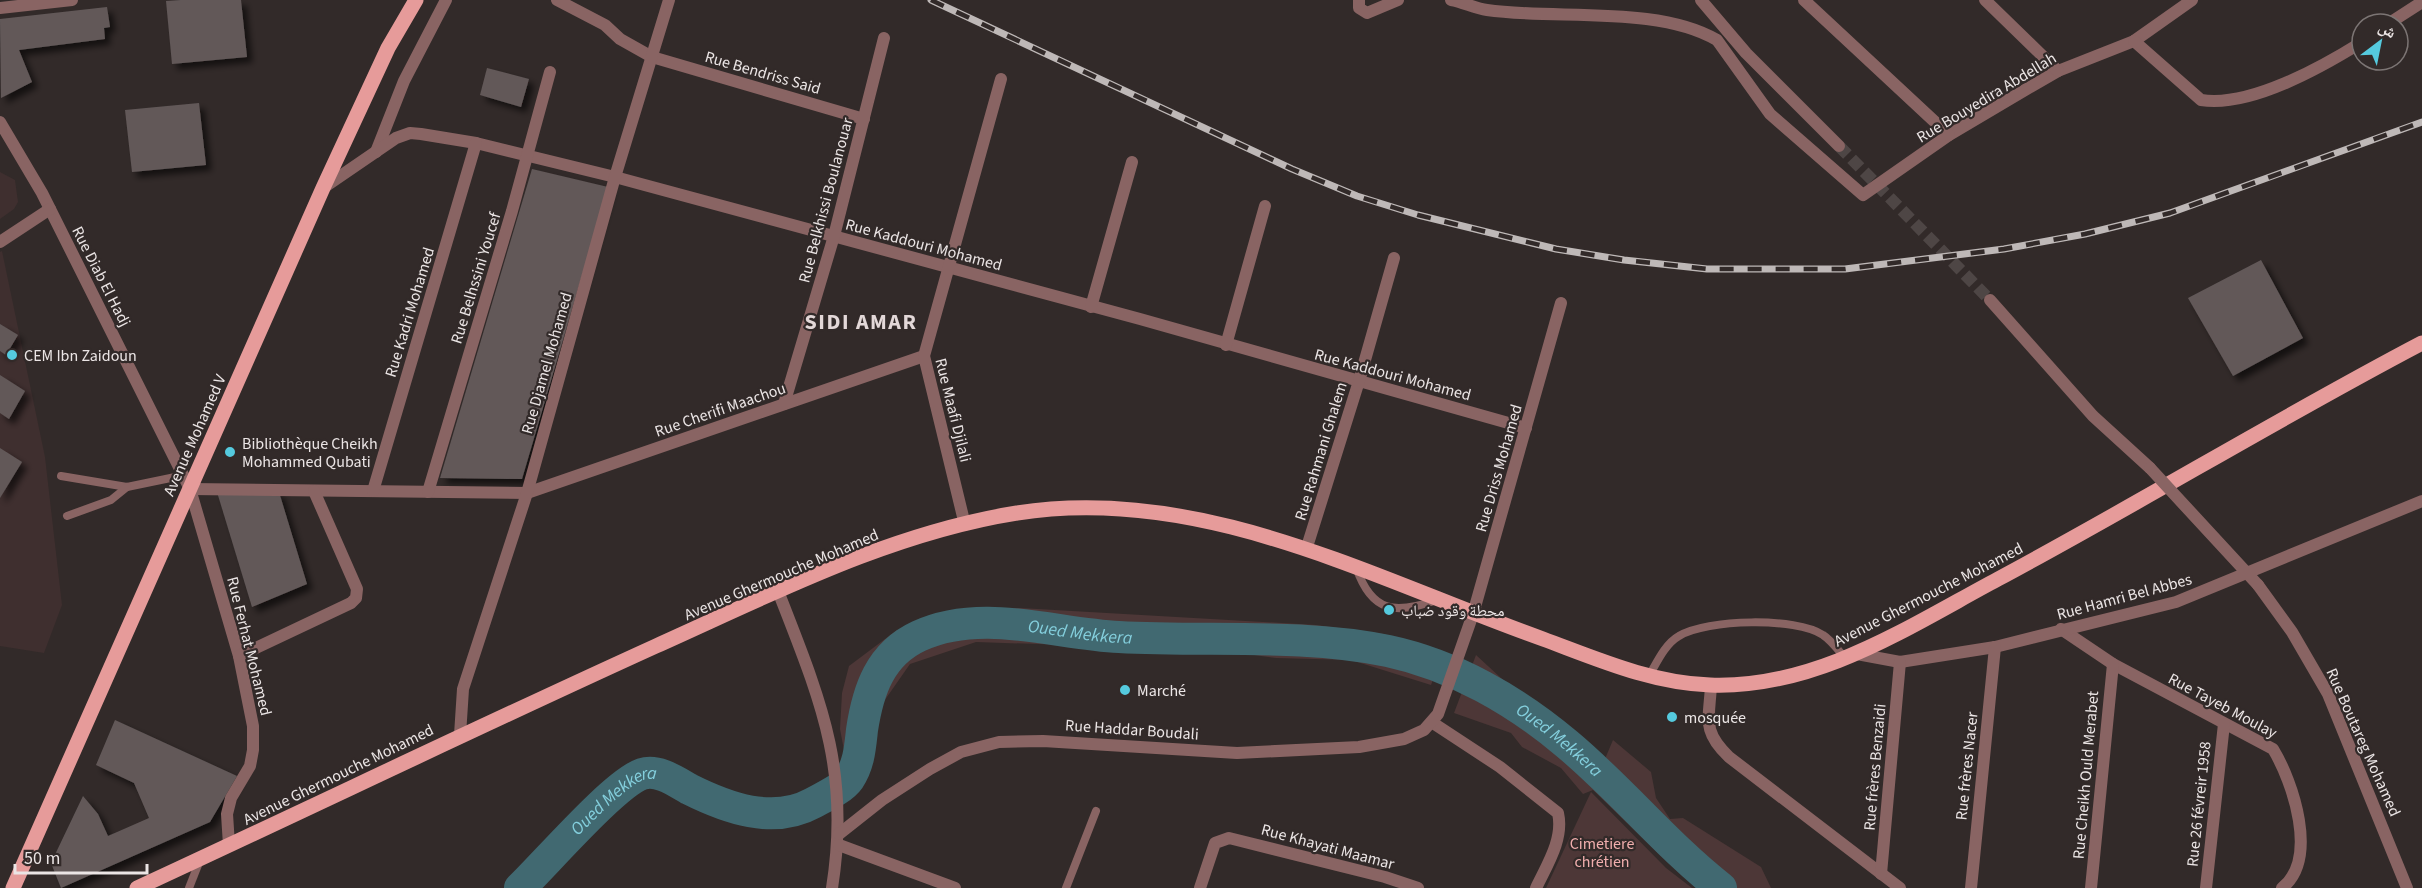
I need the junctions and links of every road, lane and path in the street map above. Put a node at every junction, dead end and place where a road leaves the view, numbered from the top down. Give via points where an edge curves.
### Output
1 (72, 0) edge
2 (416, 0) edge
3 (446, 0) edge
4 (557, 0) edge
5 (669, 0) edge
6 (1359, 0) edge
7 (1398, 0) edge
8 (1451, 0) edge
9 (1701, 0) edge
10 (1804, 0) edge
11 (1984, 0) edge
12 (2192, 0) edge
13 (2422, 2) edge
14 (0, 8) edge
15 (2407, 12) edge
16 (884, 38) dead end
17 (2134, 41) junction
18 (2350, 49) edge
19 (652, 57) junction
20 (2058, 71) junction
21 (550, 72) dead end
22 (1001, 79) dead end
23 (864, 119) junction
24 (0, 122) edge
25 (1949, 135) junction
26 (476, 143) junction
27 (1839, 146) tunnel mouth
28 (376, 152) junction
29 (527, 155) junction
30 (1132, 162) dead end
31 (615, 177) junction
32 (323, 188) junction
33 (1265, 206) dead end
34 (50, 209) junction
35 (834, 236) junction
36 (0, 242) edge
37 (1394, 258) dead end
38 (947, 268) junction
39 (1990, 300) tunnel mouth
40 (1560, 303) dead end
41 (1091, 307) junction
42 (2422, 343) edge
43 (1226, 345) junction
44 (924, 356) junction
45 (1359, 381) junction
46 (784, 404) junction
47 (1526, 428) junction
48 (61, 476) dead end
49 (188, 482) junction
50 (126, 487) junction
51 (314, 490) junction
52 (373, 491) junction
53 (429, 492) junction
54 (527, 493) junction
55 (2422, 501) edge
56 (67, 516) dead end
57 (965, 525) junction
58 (1306, 550) junction
59 (1356, 567) junction
60 (778, 591) junction
61 (1438, 600) junction
62 (1473, 614) junction
63 (2061, 629) junction
64 (1995, 647) junction
65 (239, 656) junction
66 (1851, 656) junction
67 (1900, 662) junction
68 (2113, 664) junction
69 (1649, 676) junction
70 (1711, 686) junction
71 (1436, 718) junction
72 (2224, 723) junction
73 (460, 735) junction
74 (1096, 811) dead end
75 (839, 840) junction
76 (229, 845) junction
77 (200, 858) junction
78 (1881, 874) junction
79 (15, 887) edge
80 (137, 888) edge
81 (189, 888) edge
82 (832, 888) edge
83 (955, 888) edge
84 (1066, 888) edge
85 (1200, 888) edge
86 (1418, 888) edge
87 (1536, 888) edge
88 (1900, 888) edge
89 (1971, 888) edge
90 (2091, 888) edge
91 (2206, 888) edge
92 (2282, 888) edge
93 (2407, 888) edge

1 - 14 street
2 - 32 main road, Avenue Mohamed V via 388,48
3 - 28 street via 404,81
4 - 19 street, Rue Bendriss Said via 605,25 620,39
5 - 19 street, Rue Djamel Mohamed
6 - 7 street via 1359,8 1367,13
8 - 25 street, Rue Bouyedira Abdellah via 1485,10 1690,27 1717,40 1770,114 1863,195
9 - 27 street via 1746,54
10 - 25 street
11 - 20 street
12 - 17 street, Rue Bouyedira Abdellah
13 - 15 street
16 - 23 street, Rue Belkhissi Boulanouar
17 - 18 street via 2201,100 2214,102 2235,100 2285,82
17 - 20 street, Rue Bouyedira Abdellah
19 - 23 street, Rue Bendriss Said
19 - 31 street, Rue Djamel Mohamed
20 - 25 street, Rue Bouyedira Abdellah
21 - 29 street, Rue Belhssini Youcef
22 - 38 street, Rue Maafi Djilali
23 - 35 street, Rue Belkhissi Boulanouar
24 - 34 street, Rue Diab El Hadj
26 - 28 street, Rue Kaddouri Mohamed via 410,133
26 - 29 street, Rue Kaddouri Mohamed
26 - 52 street, Rue Kadri Mohamed
28 - 32 street, Rue Kaddouri Mohamed
29 - 31 street, Rue Kaddouri Mohamed
29 - 53 street, Rue Belhssini Youcef
30 - 41 street
31 - 35 street, Rue Kaddouri Mohamed
31 - 54 street, Rue Djamel Mohamed
32 - 49 main road, Avenue Mohamed V
33 - 43 street
34 - 36 street
34 - 49 street, Rue Diab El Hadj
35 - 38 street, Rue Kaddouri Mohamed
35 - 46 street, Rue Belkhissi Boulanouar
37 - 45 street, Rue Rahmani Ghalem
38 - 41 street, Rue Kaddouri Mohamed
38 - 44 street, Rue Maafi Djilali
39 - 93 street, Rue Boutareg Mohamed, bridge via 2093,416 2150,468 2258,585 2292,632 2328,694
40 - 47 street, Rue Driss Mohamed
41 - 43 street, Rue Kaddouri Mohamed
42 - 66 main road, Avenue Ghermouche Mohamed via 2047,553
43 - 45 street, Rue Kaddouri Mohamed
44 - 46 street, Rue Cherifi Maachou
44 - 57 street, Rue Maafi Djilali
45 - 47 street, Rue Kaddouri Mohamed
45 - 58 street, Rue Rahmani Ghalem
46 - 54 street, Rue Cherifi Maachou
47 - 62 street, Rue Driss Mohamed
48 - 50 lane
49 - 50 lane
49 - 51 street, Rue Cherifi Maachou
49 - 65 street, Rue Ferhat Mohamed
49 - 79 main road, Avenue Mohamed V
50 - 56 lane via 111,500
51 - 52 street, Rue Cherifi Maachou
51 - 65 street via 357,589 356,598
52 - 53 street, Rue Cherifi Maachou
53 - 54 street, Rue Cherifi Maachou
54 - 73 street, Rue Djamel Mohamed via 463,689
55 - 63 street, Rue Hamri Bel Abbes via 2185,599
57 - 58 main road, Avenue Ghermouche Mohamed via 1017,513 1089,507 1140,510 1198,520
57 - 60 main road, Avenue Ghermouche Mohamed via 861,556
58 - 59 main road, Avenue Ghermouche Mohamed
59 - 61 main road, Avenue Ghermouche Mohamed
59 - 61 lane via 1370,596 1398,610
60 - 73 main road, Avenue Ghermouche Mohamed
60 - 75 street via 819,696 834,753
61 - 62 main road, Avenue Ghermouche Mohamed
62 - 69 main road, Avenue Ghermouche Mohamed
62 - 71 street, Rue Driss Mohamed
63 - 64 street, Rue Hamri Bel Abbes
63 - 68 street, Rue Tayeb Moulay
64 - 67 street, Rue Hamri Bel Abbes
64 - 89 street, Rue frères Nacer
65 - 76 street, Rue Ferhat Mohamed via 254,726 253,750 249,766 231,798 227,814
66 - 67 street, Rue Hamri Bel Abbes
66 - 69 lane via 1823,635 1778,621 1712,626 1675,639
66 - 70 main road, Avenue Ghermouche Mohamed via 1806,673
67 - 78 street, Rue frères Benzaidi
68 - 72 street, Rue Tayeb Moulay
68 - 90 street, Rue Cheikh Ould Merabet
69 - 70 main road, Avenue Ghermouche Mohamed
70 - 78 street via 1709,730 1713,742
71 - 75 street, Rue Haddar Boudali via 1414,734 1359,747 1237,753 1043,741 999,742 961,752 930,769 882,800
71 - 87 street via 1558,813 1561,825 1554,851
72 - 91 street, Rue 26 févreir 1958
72 - 92 street, Rue Tayeb Moulay via 2273,748 2284,766 2301,837 2299,862
73 - 76 main road, Avenue Ghermouche Mohamed
74 - 84 lane
75 - 82 street
75 - 83 street
76 - 77 main road, Avenue Ghermouche Mohamed
77 - 80 main road, Avenue Ghermouche Mohamed
77 - 81 lane
78 - 88 street
85 - 86 street, Rue Khayati Maamar via 1215,843 1229,838

